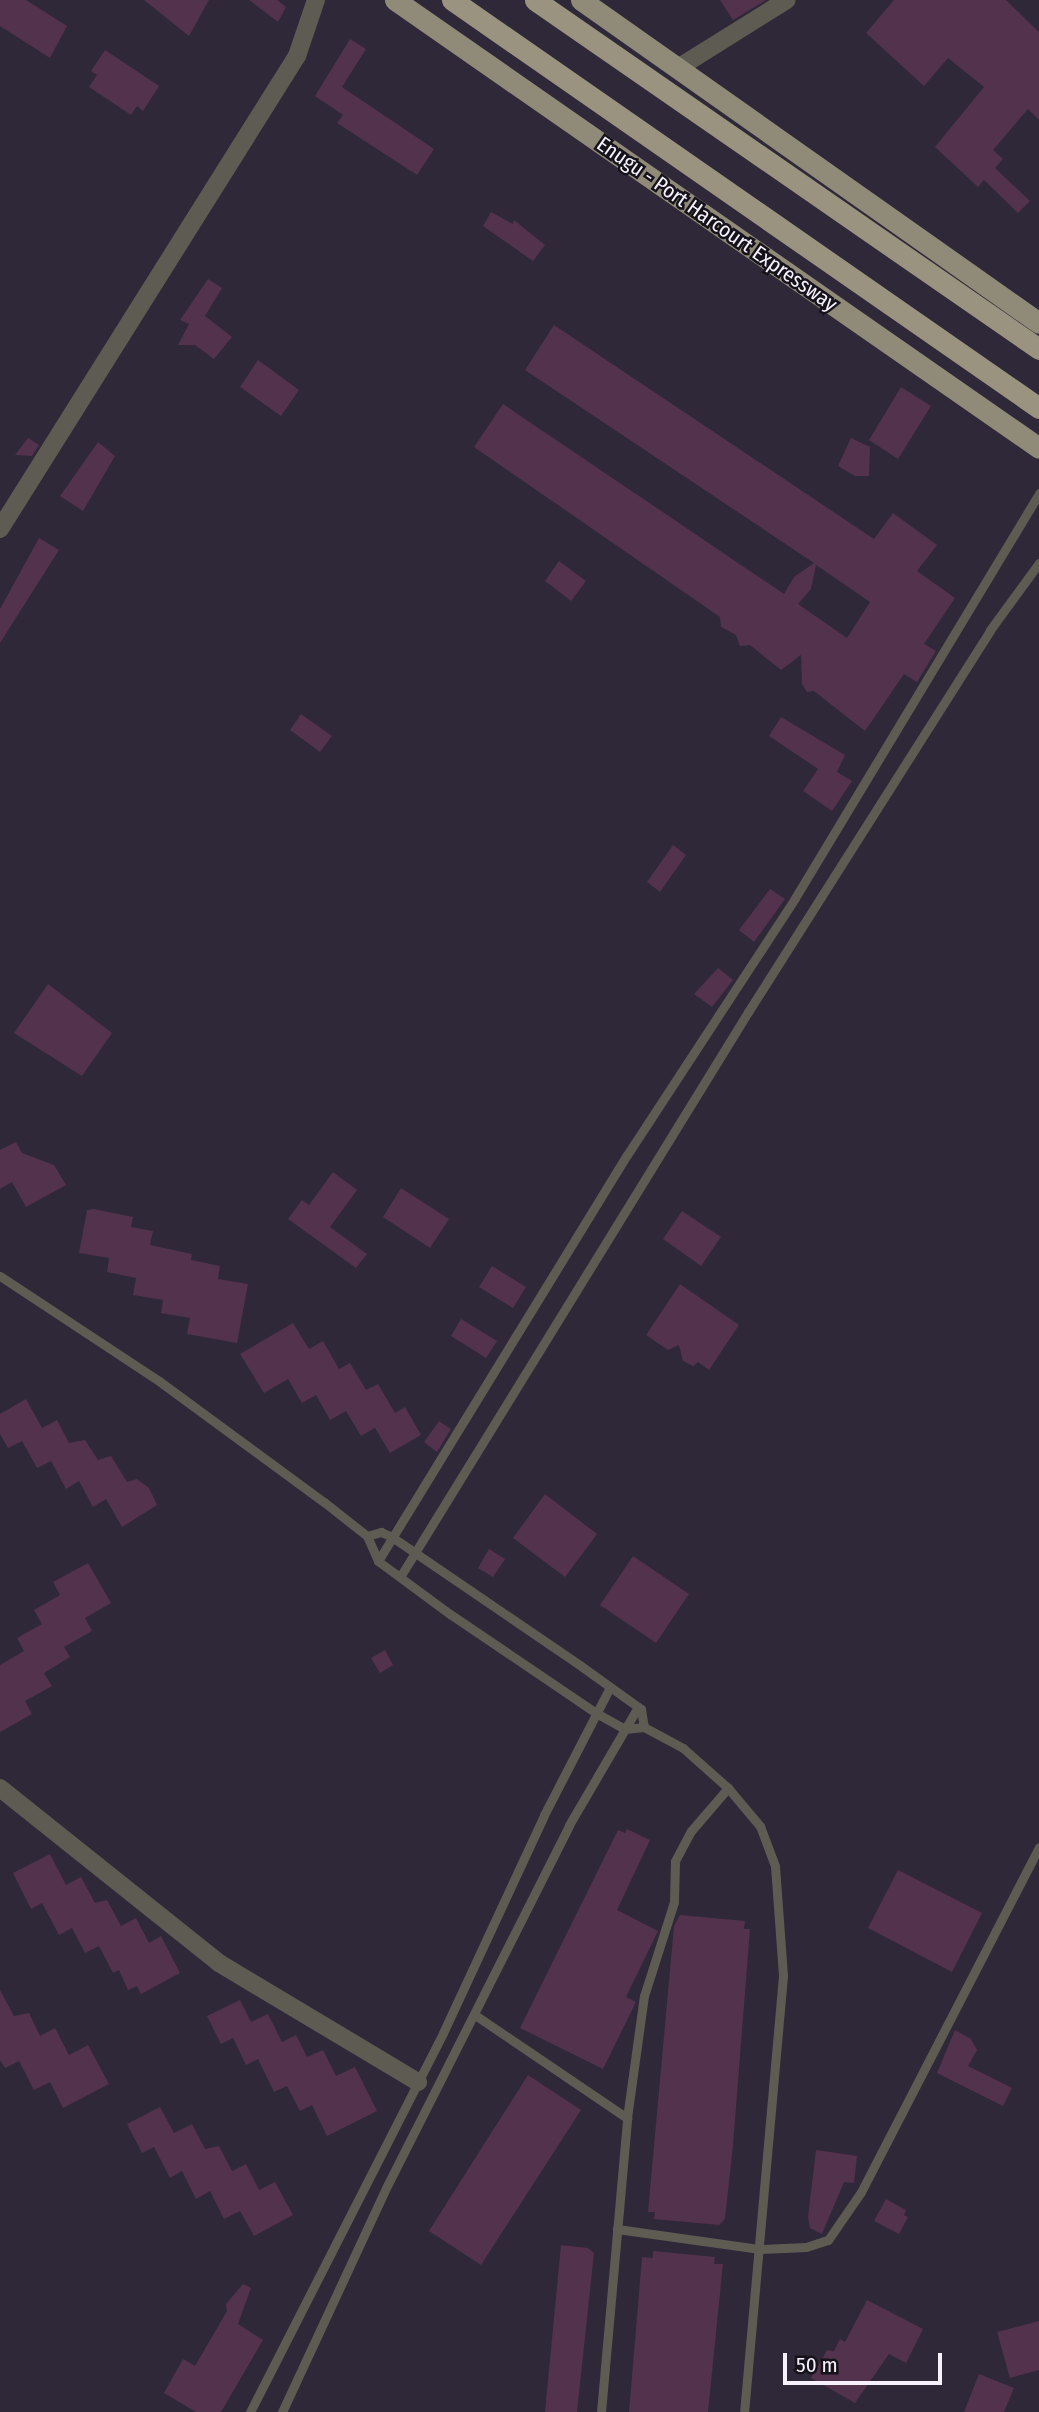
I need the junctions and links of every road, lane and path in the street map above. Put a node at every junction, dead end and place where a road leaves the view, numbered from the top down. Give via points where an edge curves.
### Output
1 (316, 0) edge
2 (395, 0) edge
3 (452, 0) edge
4 (535, 0) edge
5 (580, 0) edge
6 (787, 0) edge
7 (678, 68) junction
8 (1039, 323) edge
9 (1039, 349) edge
10 (1039, 408) edge
11 (1039, 448) edge
12 (1039, 493) edge
13 (0, 529) edge
14 (1039, 564) edge
15 (0, 1276) edge
16 (368, 1536) junction
17 (392, 1537) junction
18 (414, 1552) junction
19 (378, 1562) junction
20 (400, 1577) junction
21 (610, 1687) junction
22 (639, 1707) junction
23 (596, 1713) junction
24 (644, 1727) junction
25 (625, 1729) junction
26 (0, 1788) edge
27 (728, 1788) junction
28 (1039, 1847) edge
29 (475, 2015) junction
30 (418, 2082) junction
31 (627, 2118) junction
32 (617, 2229) junction
33 (759, 2249) junction
34 (250, 2412) edge
35 (282, 2412) edge
36 (601, 2412) edge
37 (744, 2412) edge

1 - 13 street via 296,55
2 - 11 main road, Enugu - Port Harcourt Expressway
3 - 10 highway, Enugu - Port Harcourt Expressway
4 - 9 highway
5 - 7 main road
6 - 7 street
7 - 8 main road
12 - 17 lane via 795,898 627,1155
14 - 18 lane via 990,630 770,977
15 - 16 lane via 159,1381
16 - 17 lane via 381,1532
16 - 19 lane
17 - 18 lane
17 - 19 lane
18 - 20 lane
18 - 21 lane
19 - 20 lane
20 - 23 lane
21 - 22 lane
21 - 23 lane
22 - 24 lane
22 - 25 lane
23 - 25 lane
23 - 30 lane
24 - 25 lane
24 - 27 lane via 683,1748
25 - 29 lane via 569,1825
26 - 30 street via 219,1963
27 - 31 lane via 691,1831 675,1861 674,1902 644,1996
27 - 33 lane via 761,1826 775,1866 781,1917 783,1976
28 - 33 lane via 843,2223 828,2240 806,2247
29 - 31 lane
29 - 35 lane via 388,2184
30 - 34 lane
31 - 32 lane
32 - 33 lane
32 - 36 lane
33 - 37 lane

